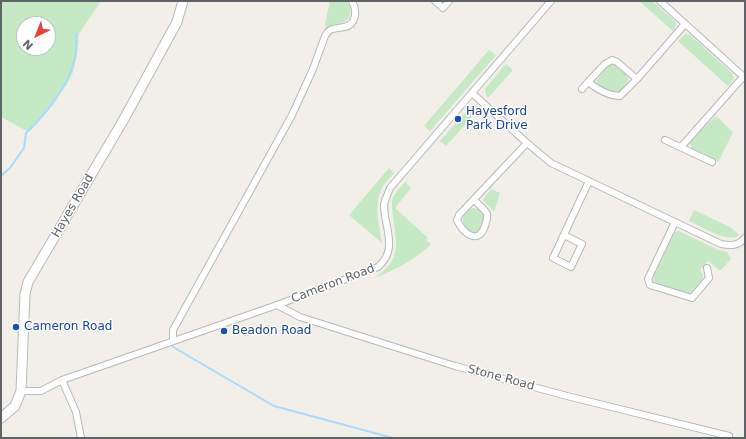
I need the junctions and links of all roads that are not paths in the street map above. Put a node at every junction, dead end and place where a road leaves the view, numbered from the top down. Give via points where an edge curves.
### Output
1 (183, 1) edge
2 (352, 1) edge
3 (435, 1) edge
4 (449, 1) edge
5 (551, 1) edge
6 (660, 1) edge
7 (685, 24) junction
8 (744, 78) edge
9 (637, 79) junction
10 (588, 82) junction
11 (582, 89) dead end
12 (472, 93) junction
13 (665, 140) dead end
14 (527, 144) junction
15 (681, 147) junction
16 (712, 162) dead end
17 (590, 181) junction
18 (474, 200) junction
19 (676, 222) junction
20 (564, 235) junction
21 (745, 238) edge
22 (707, 268) dead end
23 (277, 305) junction
24 (173, 341) junction
25 (62, 380) junction
26 (22, 390) junction
27 (1, 418) edge
28 (729, 436) dead end
29 (81, 438) edge

1 - 26 main road, Hayes Road via 177,22 124,119 28,282 25,294
2 - 24 street via 356,8 354,20 346,27 327,31 292,115 173,330
3 - 4 street via 443,8
5 - 12 street, Cameron Road
6 - 7 street
7 - 8 street
7 - 9 street
8 - 15 street
9 - 10 street via 620,96 598,89
9 - 10 street via 612,60
10 - 11 street
12 - 14 street
12 - 23 street, Cameron Road via 390,188 384,206 390,242 382,263 374,269
13 - 15 street
14 - 17 street via 551,163
14 - 18 street
15 - 16 street
17 - 19 street
17 - 20 street
18 - 18 street via 457,220 460,226 474,237 480,235 483,230 487,215
19 - 21 street via 721,244 731,246 741,243
19 - 22 street via 648,279 650,285 692,298 709,278
20 - 20 street via 553,258 570,267 582,244
23 - 24 street, Cameron Road
23 - 28 street, Stone Road via 300,317 455,366
24 - 25 street, Cameron Road
25 - 26 street, Cameron Road via 41,391
25 - 29 street via 76,412
26 - 27 main road, Hayes Road via 15,406

